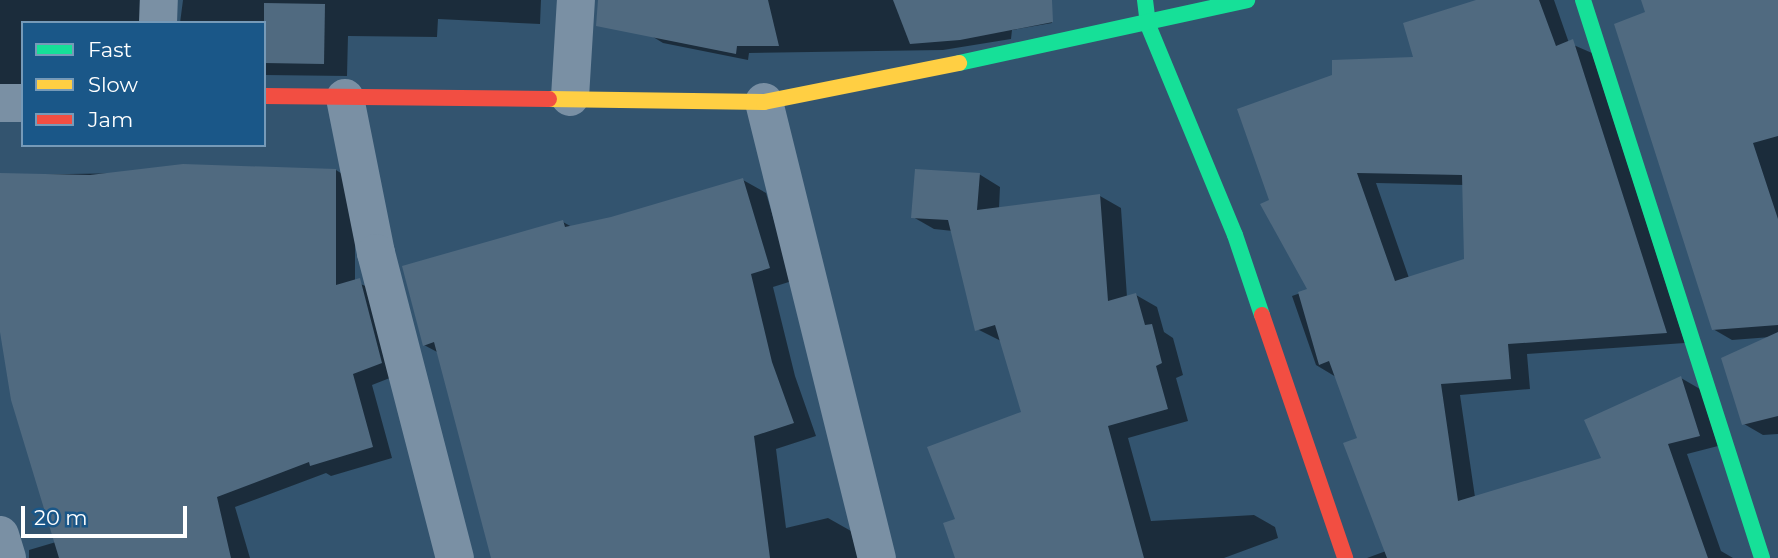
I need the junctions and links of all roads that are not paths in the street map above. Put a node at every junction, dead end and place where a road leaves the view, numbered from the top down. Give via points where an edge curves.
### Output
1 (159, 0) edge
2 (576, 0) edge
3 (1146, 0) edge
4 (1247, 0) edge
5 (1583, 0) edge
6 (158, 21) edge
7 (1148, 25) junction
8 (266, 96) edge
9 (570, 97) junction
10 (345, 98) junction
11 (764, 102) junction
12 (0, 103) edge
13 (21, 103) edge
14 (0, 535) edge
15 (7, 558) edge
16 (455, 558) edge
17 (877, 558) edge
18 (1345, 558) edge
19 (1762, 558) edge

1 - 6 street
2 - 9 street
3 - 7 street
4 - 7 street
5 - 19 street
7 - 11 street
7 - 18 street via 1235,235
8 - 10 street
9 - 10 street
9 - 11 street
10 - 16 street via 376,253
11 - 17 street
12 - 13 street
14 - 15 street

